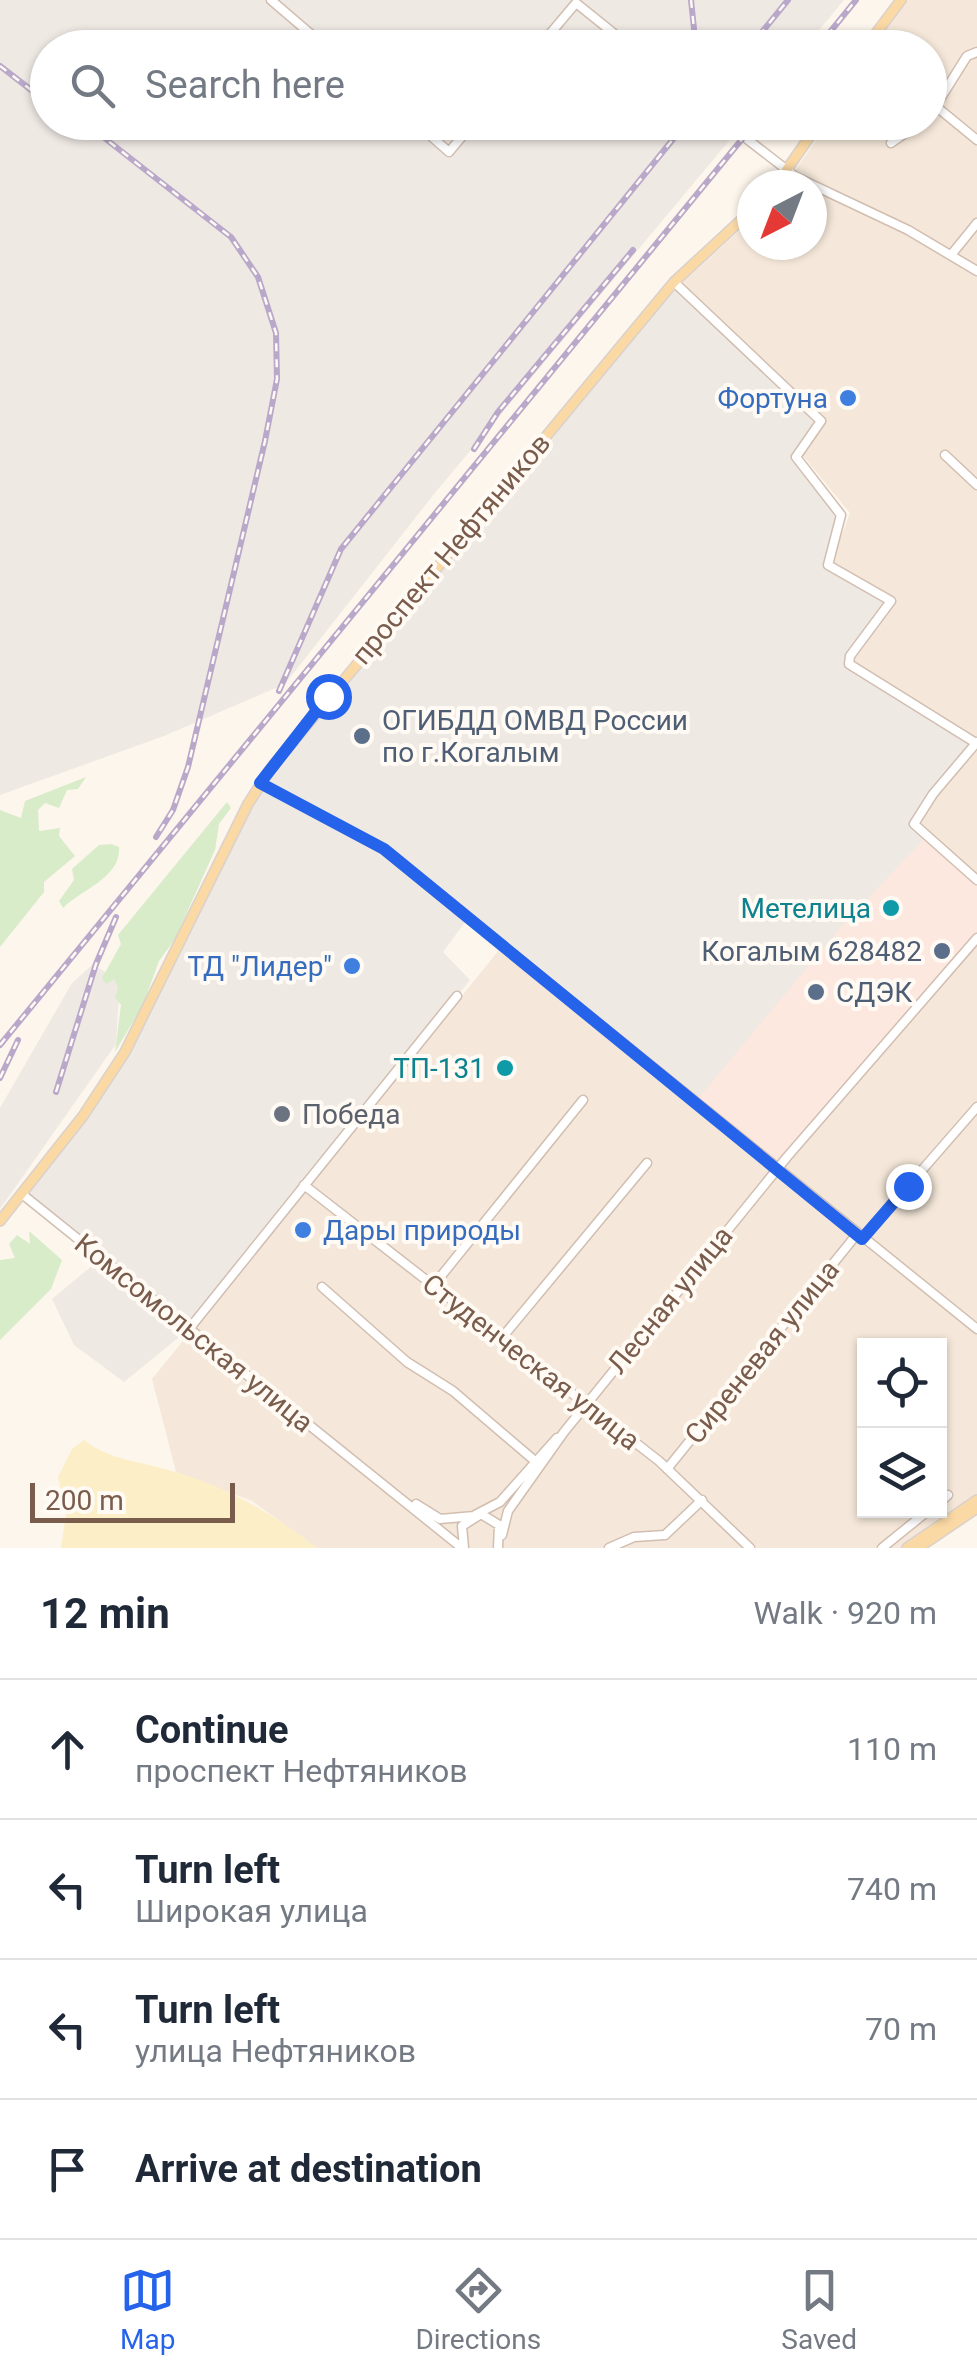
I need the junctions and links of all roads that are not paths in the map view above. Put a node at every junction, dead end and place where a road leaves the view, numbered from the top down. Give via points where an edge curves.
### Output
1 (271, 0) edge
2 (900, 0) edge
3 (306, 30) edge
4 (553, 30) edge
5 (610, 30) edge
6 (879, 30) edge
7 (977, 52) edge
8 (947, 92) edge
9 (947, 115) edge
10 (435, 140) edge
11 (459, 140) edge
12 (748, 140) edge
13 (808, 140) edge
14 (894, 140) edge
15 (977, 140) edge
16 (890, 143) dead end
17 (785, 170) edge
18 (789, 170) edge
19 (827, 192) edge
20 (977, 223) edge
21 (737, 224) edge
22 (952, 255) junction
23 (977, 270) edge
24 (674, 282) junction
25 (945, 455) dead end
26 (977, 485) edge
27 (976, 742) edge
28 (260, 783) junction
29 (977, 880) edge
30 (977, 938) edge
31 (456, 996) dead end
32 (583, 1100) dead end
33 (977, 1107) edge
34 (647, 1162) dead end
35 (776, 1169) junction
36 (304, 1186) junction
37 (22, 1194) junction
38 (0, 1222) edge
39 (859, 1236) junction
40 (433, 1286) junction
41 (322, 1287) dead end
42 (188, 1329) junction
43 (977, 1330) edge
44 (500, 1340) junction
45 (586, 1404) junction
46 (564, 1432) junction
47 (534, 1460) junction
48 (667, 1469) junction
49 (367, 1472) junction
50 (702, 1500) junction
51 (977, 1504) edge
52 (475, 1515) junction
53 (919, 1518) edge
54 (502, 1536) junction
55 (463, 1548) edge
56 (499, 1548) edge
57 (609, 1548) edge
58 (750, 1548) edge
59 (882, 1548) edge
60 (907, 1548) edge
61 (918, 1548) edge

1 - 3 street
2 - 6 main road
4 - 5 street via 576,2
7 - 8 street
9 - 15 street
10 - 11 street via 449,152
12 - 17 street
13 - 18 main road
14 - 16 street
19 - 22 street
20 - 22 street
21 - 24 main road, проспект Нефтяников
22 - 23 street
24 - 27 street via 821,421 796,457 842,515 828,564 891,601 850,664
24 - 28 main road, проспект Нефтяников
25 - 26 street
27 - 29 street via 914,824
28 - 35 street via 384,849
28 - 37 main road, проспект Нефтяников via 125,1052
30 - 35 street, Лесная улица
31 - 36 street
32 - 40 street
33 - 39 street, Сиреневая улица
34 - 44 street
35 - 39 street
35 - 45 street, Лесная улица
36 - 40 street, Студенческая улица
36 - 42 street
37 - 38 main road, проспект Нефтяников
37 - 42 street, Комсомольская улица
39 - 43 street
39 - 48 street, Сиреневая улица
40 - 44 street, Студенческая улица
41 - 47 street
42 - 49 street, Комсомольская улица
44 - 45 street, Студенческая улица
45 - 46 street, Лесная улица
45 - 48 street, Студенческая улица
46 - 47 street, Лесная улица
46 - 54 street, Лесная улица via 508,1511
47 - 52 street, Лесная улица via 500,1502
48 - 50 street, Студенческая улица
49 - 52 street, Комсомольская улица via 436,1517
49 - 55 street, Комсомольская улица
50 - 57 street via 659,1538 634,1537
50 - 58 street, Студенческая улица
51 - 60 main road
51 - 61 main road
52 - 54 street via 495,1520
52 - 55 street via 461,1529
53 - 59 street
54 - 56 street

